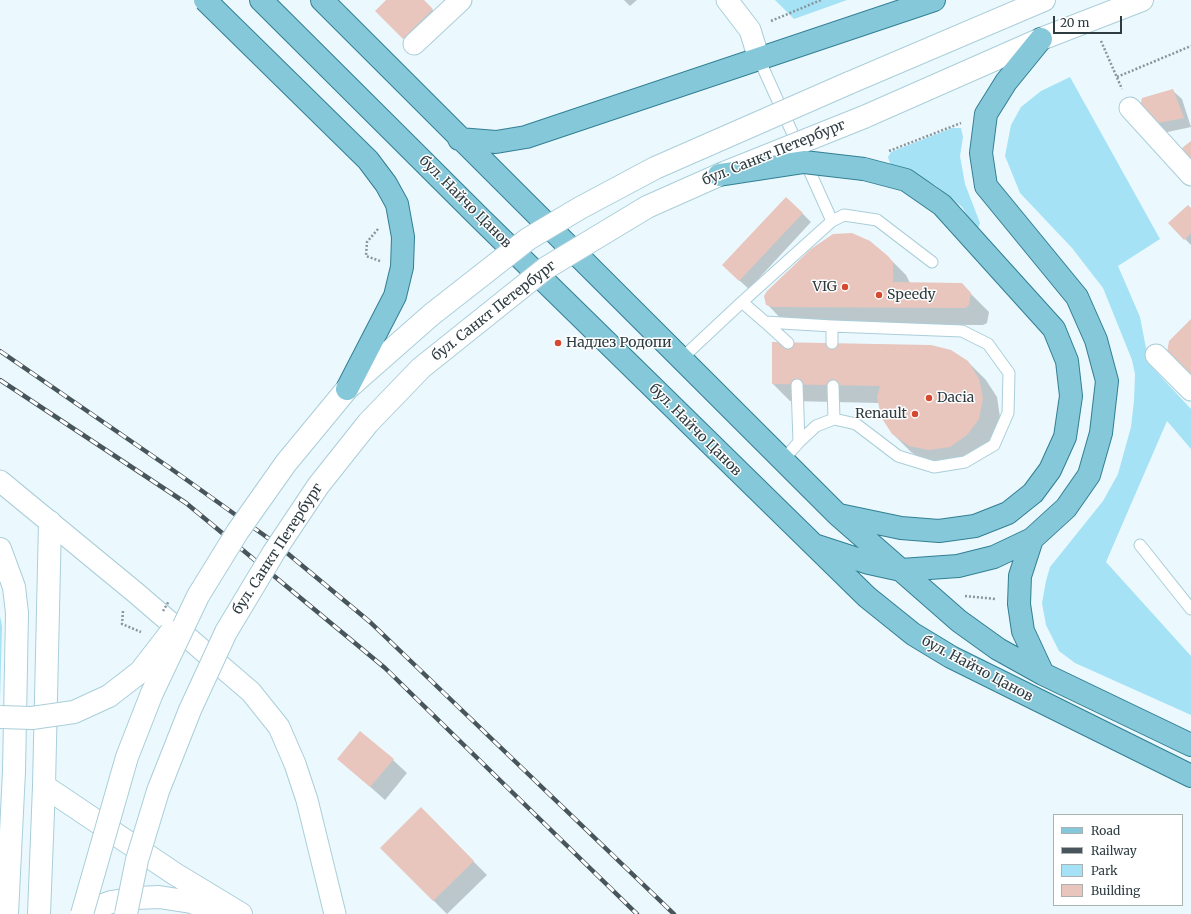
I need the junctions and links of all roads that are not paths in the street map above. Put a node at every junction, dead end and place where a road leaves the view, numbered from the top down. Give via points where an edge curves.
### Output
1 (205, 0) edge
2 (261, 0) edge
3 (322, 0) edge
4 (461, 0) edge
5 (727, 0) edge
6 (934, 0) edge
7 (1044, 0) edge
8 (1142, 0) edge
9 (1041, 39) junction
10 (414, 44) dead end
11 (759, 59) junction
12 (1130, 108) dead end
13 (459, 139) junction
14 (719, 175) junction
15 (1191, 175) edge
16 (832, 221) junction
17 (932, 262) dead end
18 (742, 302) junction
19 (765, 322) junction
20 (832, 326) junction
21 (788, 343) dead end
22 (832, 343) dead end
23 (1156, 355) dead end
24 (681, 359) junction
25 (797, 385) dead end
26 (833, 386) dead end
27 (347, 389) junction
28 (1191, 390) edge
29 (834, 420) junction
30 (799, 442) junction
31 (783, 460) junction
32 (0, 480) edge
33 (838, 515) junction
34 (50, 522) junction
35 (1032, 539) junction
36 (812, 545) junction
37 (1140, 545) dead end
38 (0, 550) edge
39 (901, 570) junction
40 (198, 596) junction
41 (1191, 609) edge
42 (1043, 674) junction
43 (0, 717) edge
44 (1191, 745) edge
45 (7, 767) edge
46 (1191, 776) edge
47 (44, 786) junction
48 (7, 914) edge
49 (39, 914) edge
50 (82, 914) edge
51 (87, 914) edge
52 (126, 914) edge
53 (225, 914) edge
54 (241, 914) edge
55 (336, 914) edge

1 - 27 main road, bridge via 368,160 397,204 403,237 402,267 395,296
2 - 36 main road, бул. Найчо Цанов
3 - 13 main road, бул. Найчо Цанов
4 - 10 street
5 - 11 street via 750,30
6 - 11 main road
7 - 27 main road, bridge via 655,168 580,208 528,239 431,315
8 - 9 main road, бул. Санкт Петербург
9 - 14 main road, бул. Санкт Петербург, bridge via 864,117
9 - 35 main road via 1006,82 986,114 981,153 986,186 1077,297 1096,340 1107,381 1102,433 1089,475 1066,508
11 - 13 main road via 526,137 496,142
11 - 16 lane
12 - 15 street
13 - 24 main road, бул. Найчо Цанов
14 - 33 main road, bridge via 804,162 864,169 906,180 942,205 1054,329 1067,362 1071,396 1065,437 1050,470 1033,493 1008,513 975,526 939,531 901,528
14 - 52 main road, бул. Санкт Петербург, bridge via 648,207 546,268 422,368 368,422 318,486 274,552 226,632 190,710 158,791 137,860
16 - 17 lane via 844,215 877,220
16 - 18 lane
18 - 19 lane
18 - 24 lane
19 - 20 lane
19 - 21 lane
20 - 22 lane
20 - 29 lane via 962,331 988,344 1009,373 1008,413 994,445 965,462 934,467 898,456 856,424
23 - 28 street
24 - 31 main road, бул. Найчо Цанов
25 - 30 lane
26 - 29 lane
27 - 40 main road, bridge via 286,463 238,531
29 - 30 lane via 816,426
30 - 31 lane
31 - 33 main road, бул. Найчо Цанов
32 - 34 street
33 - 39 main road, бул. Найчо Цанов
34 - 47 main road
34 - 55 street via 251,692 279,726 295,764 306,800
35 - 39 main road via 994,557 965,564
35 - 42 main road via 1020,576 1019,604 1023,631
36 - 39 main road
36 - 46 main road, бул. Найчо Цанов via 867,597 913,634 951,658
37 - 41 lane
38 - 45 main road via 14,587 17,613
39 - 42 main road, бул. Найчо Цанов via 959,621 998,649
40 - 43 main road, bridge via 140,672 110,696 74,712 32,718
40 - 50 main road, bridge via 152,693 127,757
42 - 44 main road, бул. Найчо Цанов
45 - 47 main road
45 - 48 main road
47 - 49 main road
47 - 54 main road via 175,874
51 - 53 main road via 92,909 111,902 159,897 191,902

